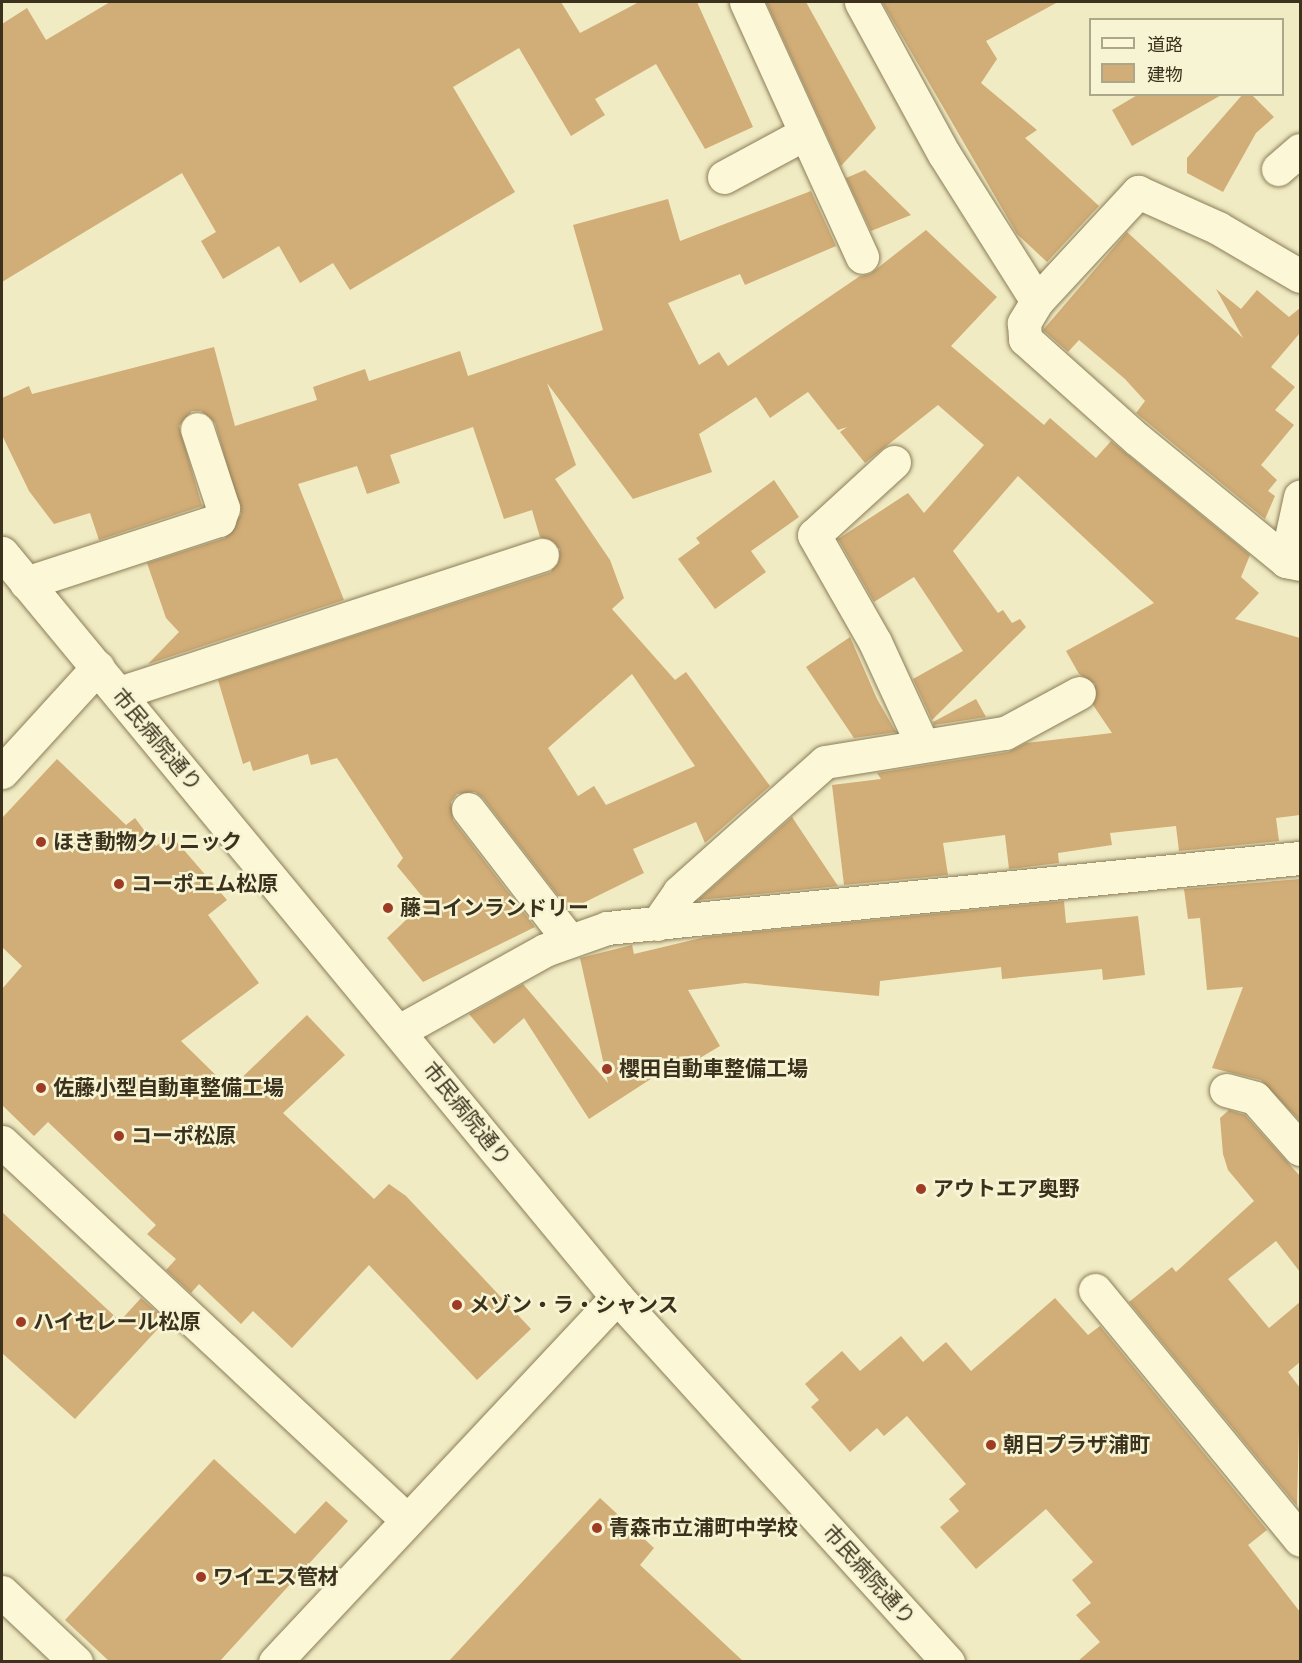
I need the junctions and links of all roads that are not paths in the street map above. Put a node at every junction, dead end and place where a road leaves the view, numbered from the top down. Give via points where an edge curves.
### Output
1 (746, 2) edge
2 (861, 2) edge
3 (804, 134) junction
4 (724, 177) dead end
5 (862, 257) dead end
6 (1300, 276) edge
7 (1037, 301) junction
8 (197, 429) dead end
9 (894, 462) dead end
10 (1300, 497) edge
11 (2, 553) edge
12 (542, 555) dead end
13 (1293, 562) edge
14 (26, 583) junction
15 (98, 668) junction
16 (119, 693) junction
17 (1079, 693) dead end
18 (922, 744) junction
19 (2, 772) edge
20 (468, 809) dead end
21 (1300, 858) edge
22 (657, 924) junction
23 (568, 939) junction
24 (399, 1031) junction
25 (1226, 1090) dead end
26 (2, 1142) edge
27 (1300, 1149) edge
28 (1095, 1290) dead end
29 (617, 1297) junction
30 (407, 1520) junction
31 (1300, 1540) edge
32 (2, 1593) edge
33 (76, 1662) edge
34 (275, 1662) edge
35 (948, 1662) edge

1 - 3 street
2 - 7 street via 944,154
3 - 4 street
3 - 5 street
6 - 7 street via 1218,228 1138,192
7 - 13 street via 1024,323 1025,339
8 - 14 street via 223,508 219,520
9 - 18 street via 814,535 875,642
10 - 13 street
11 - 14 street, 市民病院通り
12 - 16 street
14 - 15 street, 市民病院通り
15 - 16 street, 市民病院通り
15 - 19 street
16 - 24 street, 市民病院通り
17 - 18 street via 1005,733
18 - 22 street via 825,762 679,892
20 - 23 street
21 - 22 street
22 - 23 street
23 - 24 street
24 - 29 street, 市民病院通り
25 - 27 street via 1255,1098
26 - 30 street
28 - 31 street
29 - 30 street
29 - 35 street, 市民病院通り
30 - 34 street
32 - 33 street

